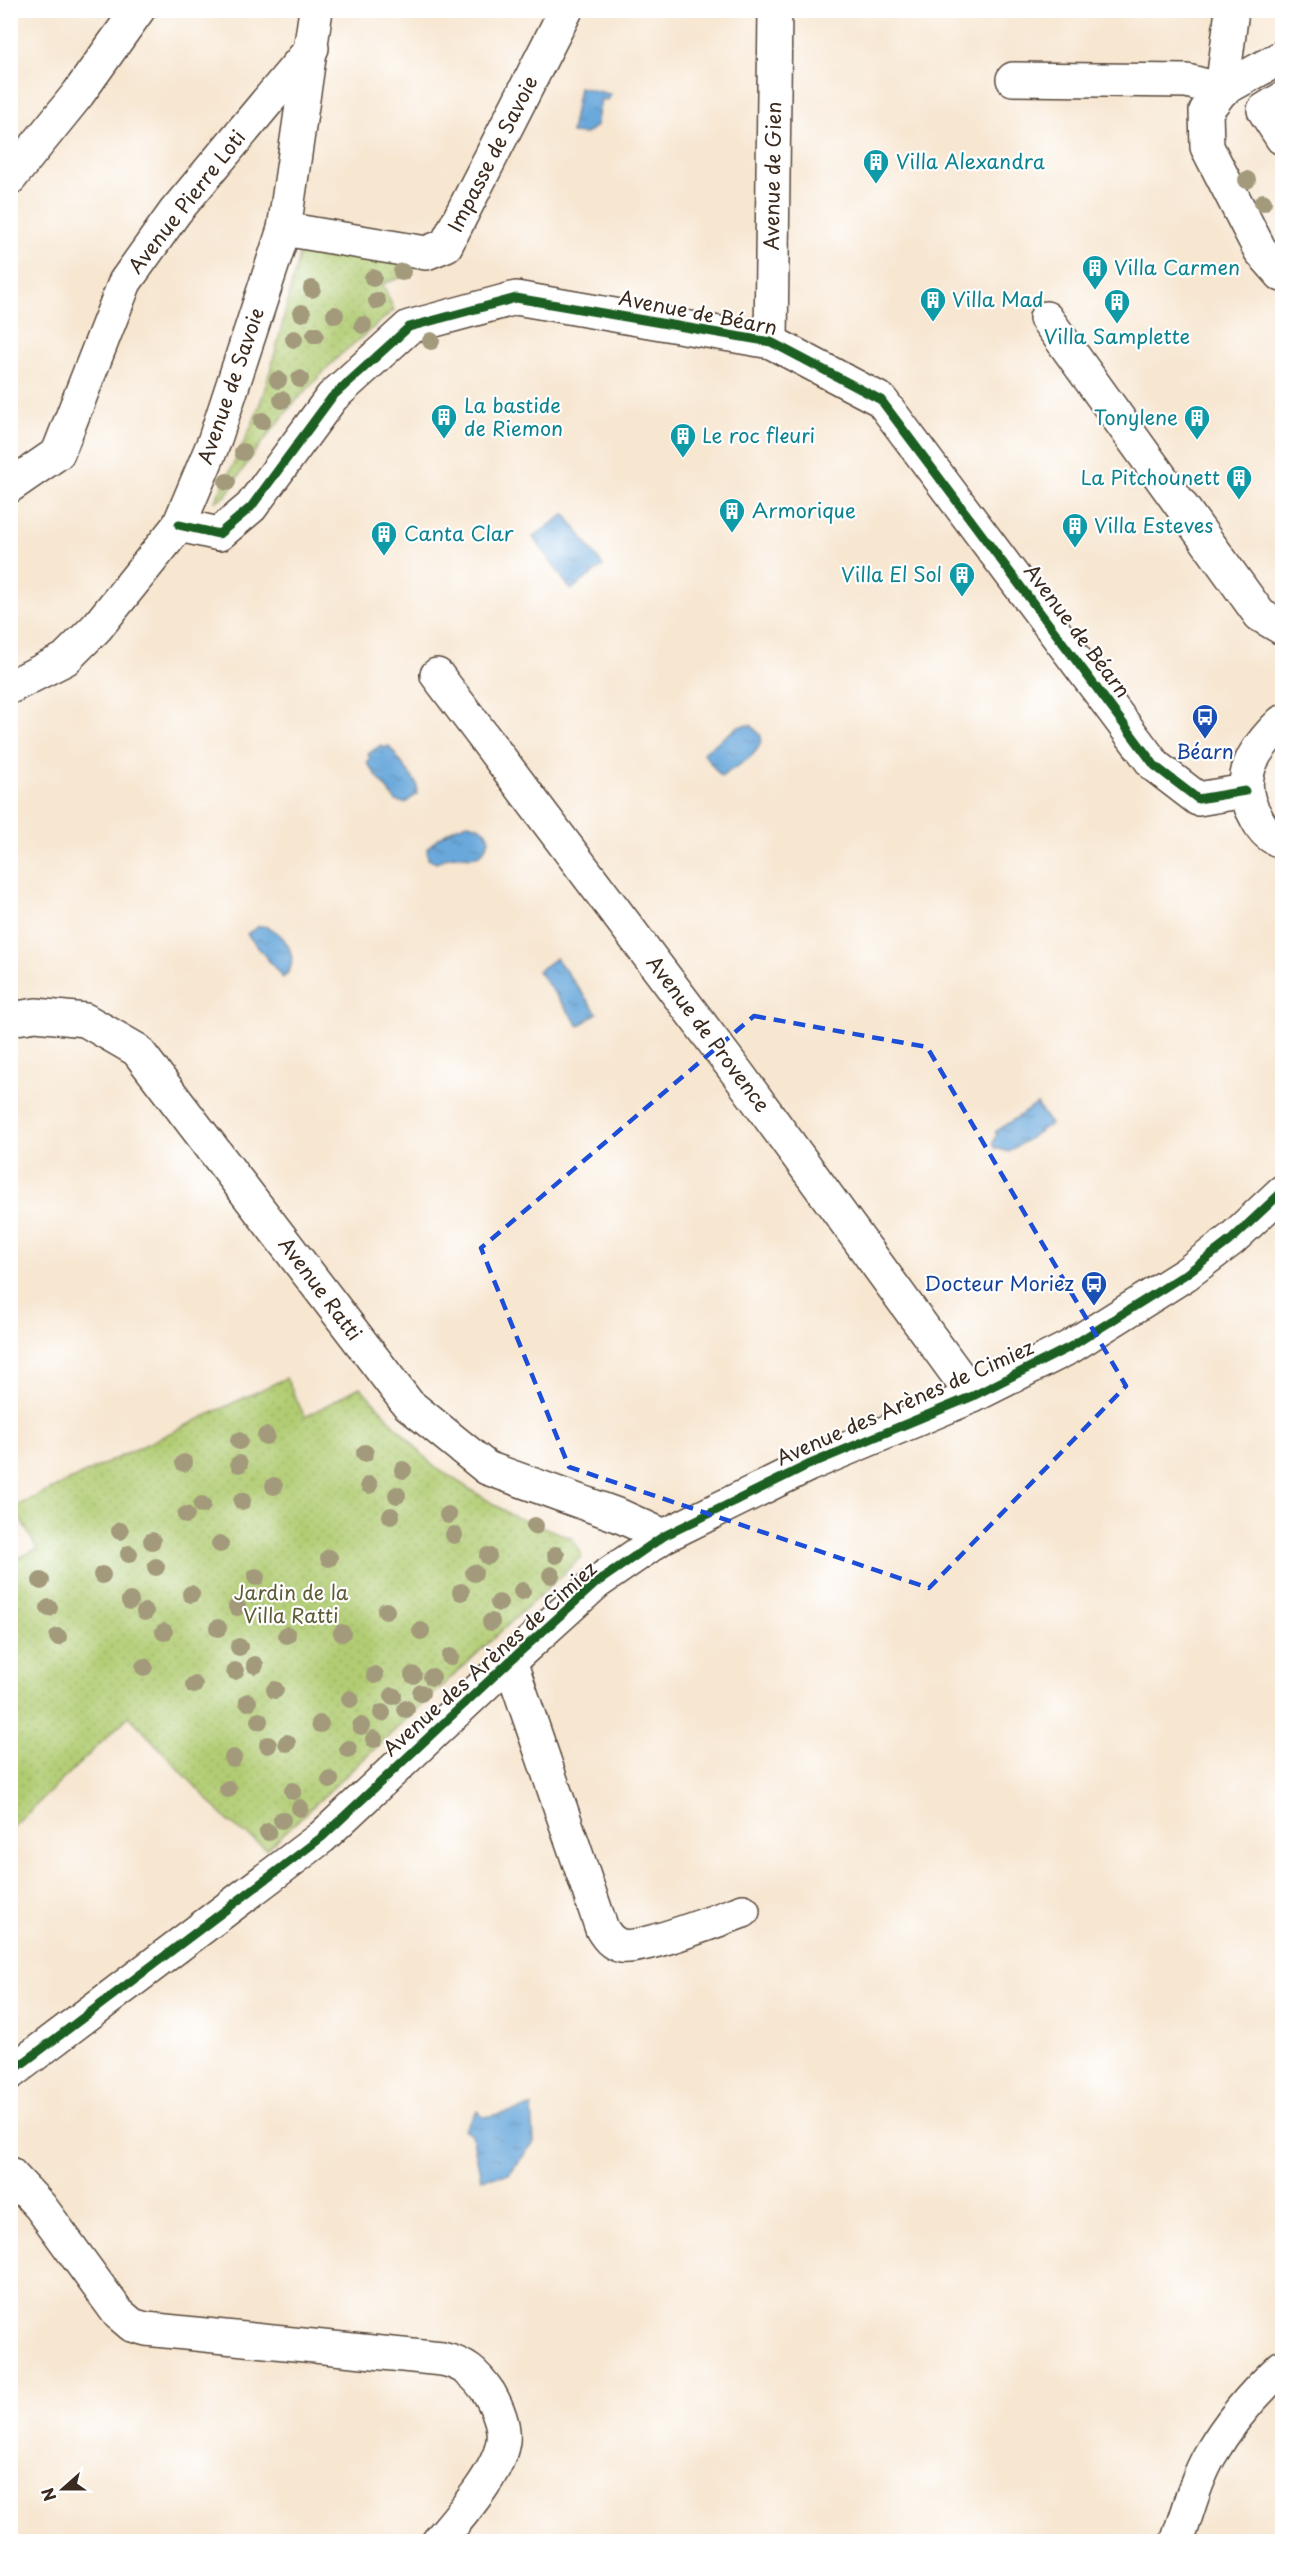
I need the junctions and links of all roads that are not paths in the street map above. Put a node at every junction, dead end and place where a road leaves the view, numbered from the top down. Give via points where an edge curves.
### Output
1 (138, 10) edge
2 (316, 10) edge
3 (566, 10) edge
4 (776, 10) edge
5 (1232, 10) edge
6 (312, 47) junction
7 (1282, 57) edge
8 (1013, 79) dead end
9 (1222, 90) junction
10 (1282, 99) edge
11 (1282, 138) edge
12 (10, 178) edge
13 (284, 229) junction
14 (1282, 275) edge
15 (1046, 318) dead end
16 (771, 342) junction
17 (10, 486) edge
18 (179, 525) junction
19 (1282, 628) edge
20 (437, 675) dead end
21 (10, 687) edge
22 (1282, 722) edge
23 (1245, 791) junction
24 (1282, 841) edge
25 (10, 1019) edge
26 (1282, 1192) edge
27 (973, 1396) junction
28 (664, 1536) junction
29 (510, 1661) junction
30 (743, 1911) dead end
31 (10, 2073) edge
32 (10, 2174) edge
33 (1282, 2367) edge
34 (438, 2541) edge
35 (1177, 2541) edge

1 - 12 street via 78,94
2 - 6 street, Avenue de Savoie
3 - 13 street, Impasse de Savoie via 447,245 426,253
4 - 16 street, Avenue de Gien
5 - 9 street
6 - 13 street, Avenue de Savoie
6 - 17 street, Avenue Pierre Loti via 175,212 125,282 58,453
7 - 9 street
8 - 9 street via 1187,81
9 - 14 street via 1206,111 1207,147 1260,250
10 - 11 street via 1264,110
13 - 18 street, Avenue de Savoie via 213,442
15 - 19 street via 1260,615
16 - 18 street, Avenue de Béarn via 516,298 410,327 332,397 251,507 219,534
16 - 23 street, Avenue de Béarn via 881,400 1155,766 1198,799
18 - 21 street, Avenue de Savoie via 66,660
20 - 27 street, Avenue de Provence via 738,1074
22 - 23 street via 1254,753
23 - 24 street via 1264,831
25 - 28 street, Avenue Ratti via 36,1015 84,1020 137,1050 408,1404 487,1468
26 - 27 street, Avenue des Arènes de Cimiez via 1232,1239 1151,1297 1070,1347
27 - 28 street, Avenue des Arènes de Cimiez via 808,1465
28 - 29 street, Avenue des Arènes de Cimiez via 596,1583
29 - 30 street via 602,1929 614,1944 633,1947
29 - 31 street, Avenue des Arènes de Cimiez via 322,1838
32 - 34 street via 40,2206 118,2313 132,2325 442,2359 472,2371 496,2408 503,2443 488,2475
33 - 35 street via 1254,2394 1209,2457

